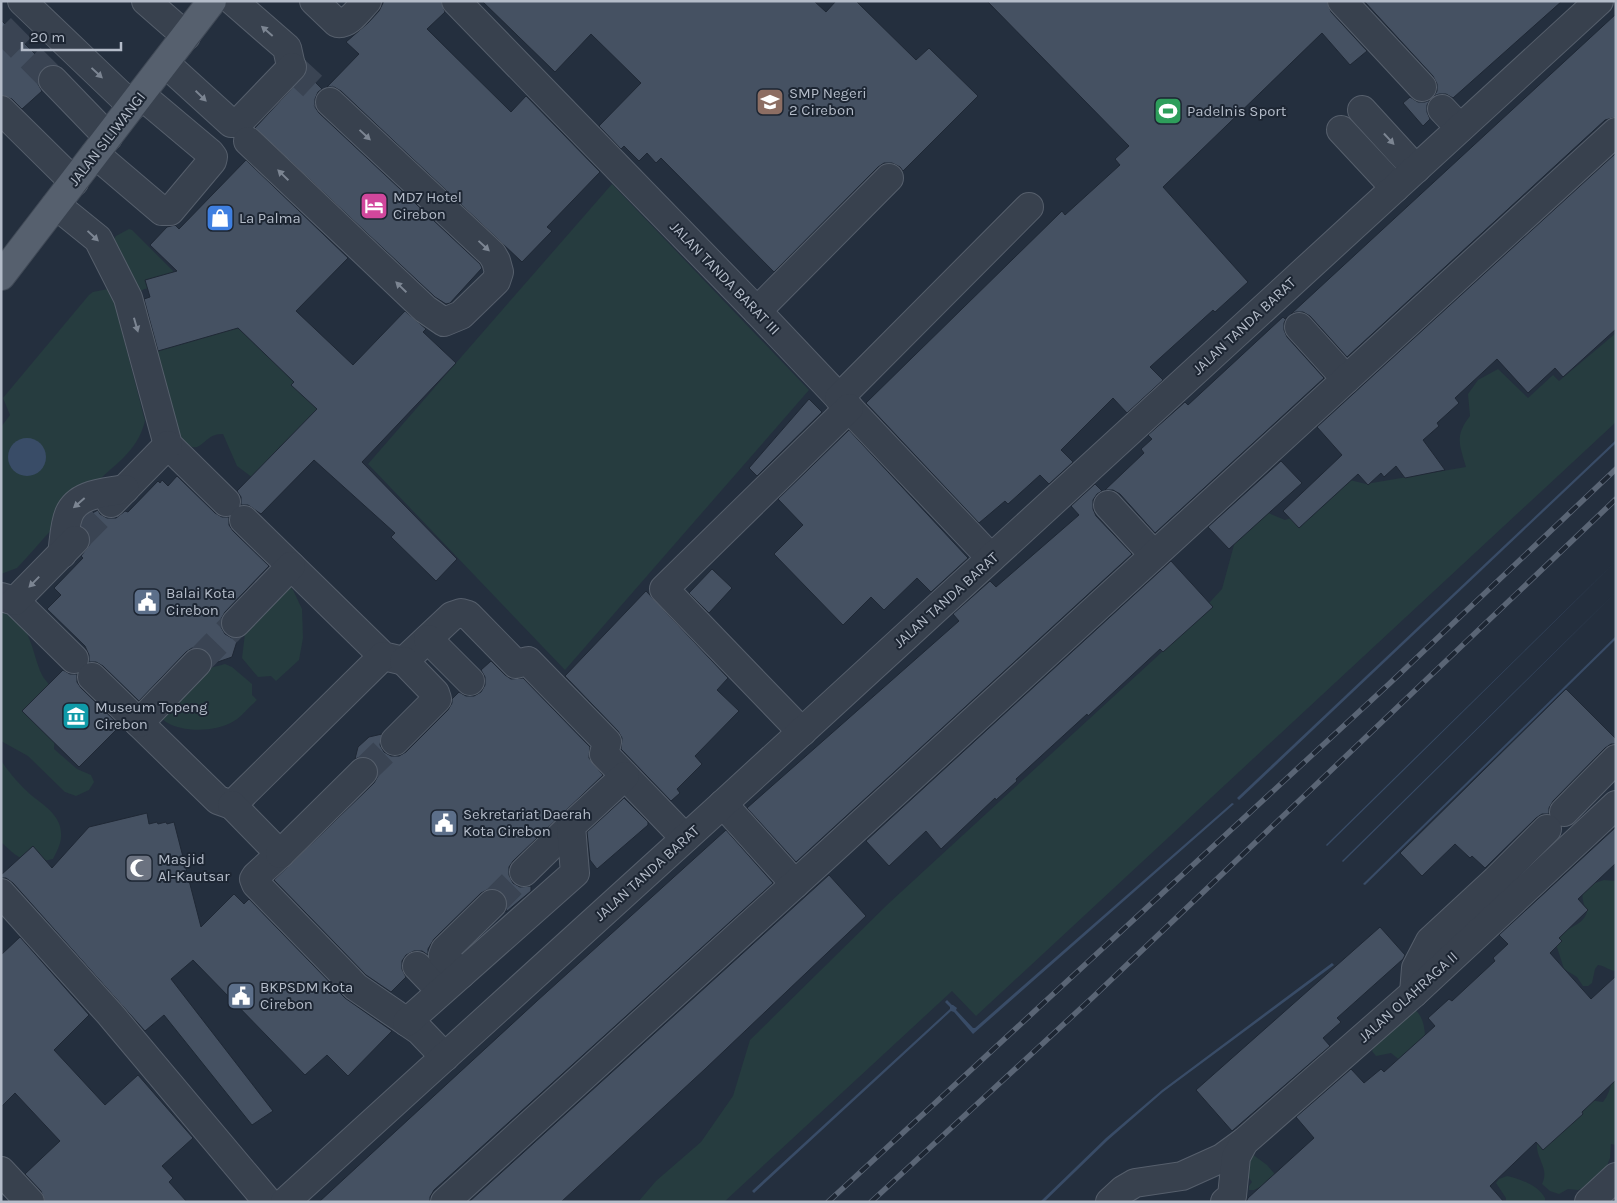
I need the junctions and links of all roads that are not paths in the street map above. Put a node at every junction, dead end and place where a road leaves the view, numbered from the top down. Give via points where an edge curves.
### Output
1 (146, 1) edge
2 (212, 1) edge
3 (233, 1) edge
4 (314, 1) edge
5 (367, 1) edge
6 (456, 1) edge
7 (1342, 1) edge
8 (1599, 1) edge
9 (36, 6) edge
10 (186, 36) junction
11 (165, 63) junction
12 (53, 80) tunnel mouth
13 (1422, 87) dead end
14 (136, 101) junction
15 (330, 102) tunnel mouth
16 (1442, 109) dead end
17 (1, 110) edge
18 (1362, 110) dead end
19 (1460, 128) junction
20 (1341, 130) dead end
21 (1616, 132) edge
22 (248, 141) dead end
23 (102, 146) junction
24 (1416, 169) junction
25 (889, 178) dead end
26 (74, 182) junction
27 (1395, 188) junction
28 (56, 205) junction
29 (1029, 207) dead end
30 (1, 276) edge
31 (757, 311) junction
32 (1287, 314) junction
33 (1346, 379) junction
34 (844, 403) junction
35 (168, 445) junction
36 (1096, 491) junction
37 (1154, 555) junction
38 (991, 558) junction
39 (291, 566) junction
40 (8, 599) edge
41 (236, 623) tunnel mouth
42 (428, 639) junction
43 (393, 659) junction
44 (197, 663) tunnel mouth
45 (470, 681) dead end
46 (139, 723) junction
47 (802, 732) junction
48 (395, 741) tunnel mouth
49 (1616, 759) edge
50 (363, 772) tunnel mouth
51 (625, 776) junction
52 (723, 804) junction
53 (232, 805) junction
54 (1616, 805) edge
55 (571, 826) junction
56 (685, 838) junction
57 (280, 854) junction
58 (524, 872) tunnel mouth
59 (795, 884) junction
60 (1, 893) edge
61 (492, 904) tunnel mouth
62 (417, 966) dead end
63 (451, 983) junction
64 (1414, 993) junction
65 (407, 1022) junction
66 (445, 1057) junction
67 (1244, 1142) junction
68 (1, 1171) edge
69 (1616, 1177) edge
70 (281, 1200) edge
71 (30, 1202) edge
72 (444, 1202) edge
73 (1110, 1202) edge
74 (1226, 1202) edge
75 (1589, 1202) edge

1 - 10 street
2 - 10 main road, JALAN SILIWANGI
11 -> 3 street via 230,123 241,120 292,66 287,48
4 - 5 street via 342,24
6 - 31 street, JALAN TANDA BARAT III
7 - 13 street
8 - 19 street, JALAN TANDA BARAT
9 -> 14 street
10 - 11 main road, JALAN SILIWANGI
11 - 14 main road, JALAN SILIWANGI
12 - 23 street
14 - 23 main road, JALAN SILIWANGI
14 - 23 street via 210,153 212,161 166,212
15 -> 22 street via 492,254 499,272 496,281 461,315 444,322 424,309
16 - 19 street
17 - 26 street
18 -> 24 street
19 - 24 street, JALAN TANDA BARAT
20 - 27 street
21 - 33 street
23 - 26 main road, JALAN SILIWANGI
24 - 27 street, JALAN TANDA BARAT
25 - 31 street
26 - 28 main road, JALAN SILIWANGI
27 - 32 street, JALAN TANDA BARAT
28 - 30 main road, JALAN SILIWANGI
28 -> 35 street via 98,240 120,279
29 - 34 street
31 - 34 street, JALAN TANDA BARAT III
32 - 33 street
32 - 36 street, JALAN TANDA BARAT
33 - 37 street
34 - 38 street, JALAN TANDA BARAT III
34 - 47 street via 664,589
35 - 39 street
35 -> 40 street via 117,497 84,498 75,506 69,515 70,546
36 - 37 street
36 - 38 street, JALAN TANDA BARAT
37 - 59 street
38 - 47 street, JALAN TANDA BARAT
39 - 41 street
39 - 43 street
40 - 46 street
42 - 43 street
42 - 45 street
42 - 51 street via 452,616 468,615 516,664 528,661 607,742 604,754
43 - 48 street via 435,692 437,699
43 - 53 street
44 - 46 street
46 - 53 street via 218,800
47 - 52 street, JALAN TANDA BARAT
49 - 64 street via 1430,942 1416,968
50 - 57 street
51 - 55 street
51 - 56 street
52 - 56 street, JALAN TANDA BARAT
52 - 59 street
53 - 57 street
54 - 64 street, JALAN OLAHRAGA II
55 - 58 street
55 - 63 street via 576,873
56 - 66 street, JALAN TANDA BARAT
57 - 65 street via 256,876 256,884 356,987
59 - 72 street
60 - 70 street
61 - 63 street via 445,950 443,954
62 - 63 street
63 - 65 street
64 - 67 street, JALAN OLAHRAGA II
65 - 66 street
66 - 70 street, JALAN TANDA BARAT
67 - 73 street via 1222,1158 1182,1176 1136,1183
67 - 74 street, JALAN OLAHRAGA II via 1236,1157 1232,1196
68 - 71 street
69 - 75 street

